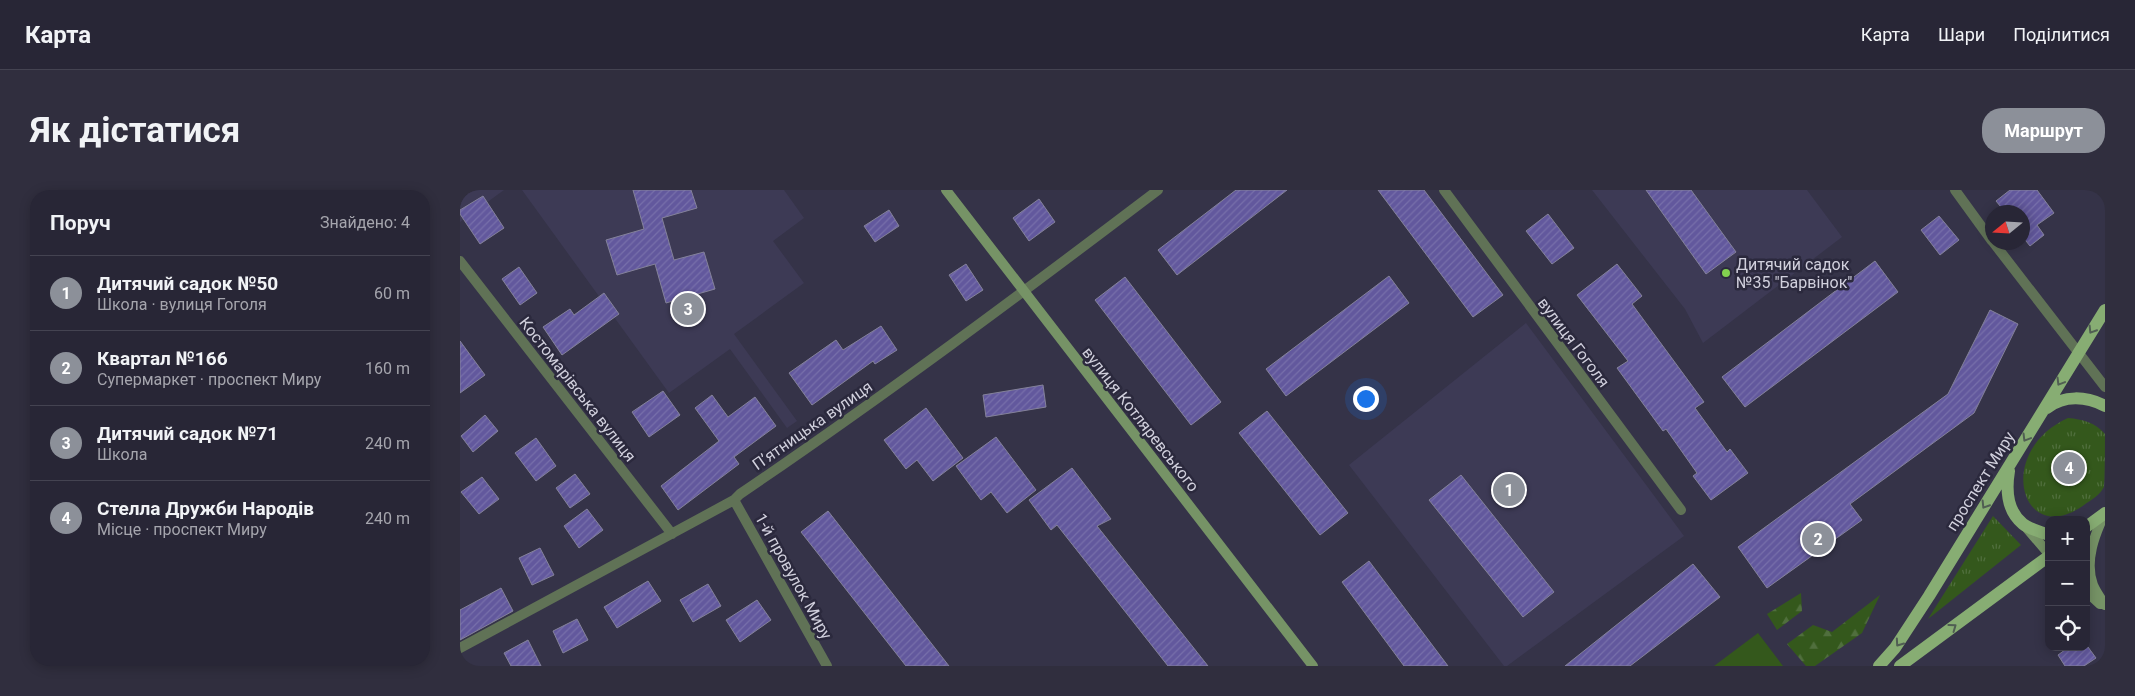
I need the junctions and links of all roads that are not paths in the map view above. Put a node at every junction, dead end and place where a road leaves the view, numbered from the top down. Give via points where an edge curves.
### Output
1 (946, 190) edge
2 (1158, 190) edge
3 (1444, 190) edge
4 (1955, 190) edge
5 (1985, 231) edge
6 (1999, 250) edge
7 (460, 261) edge
8 (1024, 292) junction
9 (2105, 310) edge
10 (2079, 350) junction
11 (2105, 387) edge
12 (2105, 406) edge
13 (2041, 413) junction
14 (2011, 464) junction
15 (734, 500) junction
16 (1681, 510) dead end
17 (2105, 513) edge
18 (2022, 524) junction
19 (2090, 524) edge
20 (2045, 533) edge
21 (672, 534) junction
22 (2045, 550) edge
23 (2045, 558) edge
24 (2090, 594) edge
25 (2105, 607) edge
26 (460, 648) edge
27 (827, 666) edge
28 (1313, 666) edge
29 (1879, 666) edge
30 (1900, 666) edge

1 - 8 street, вулиця Котляревського
2 - 8 street, Пʼятницька вулиця
3 - 16 street, вулиця Гоголя
4 - 5 street
6 - 10 street
7 - 21 street, Костомарівська вулиця
8 - 15 street, Пʼятницька вулиця
8 - 28 street, вулиця Котляревського
9 -> 10 main road, проспект Миру
10 - 11 street
10 -> 13 main road, проспект Миру
12 - 13 main road via 2078,398 2057,400
13 -> 14 main road, проспект Миру
14 - 18 main road via 2006,489
14 -> 29 main road, проспект Миру via 1925,604
15 - 21 street, Пʼятницька вулиця
15 - 27 street, 1-й провулок Миру
17 - 19 main road
17 - 25 street via 2094,535 2091,555 2093,584
18 - 20 main road
18 - 22 street
21 - 26 street, Пʼятницька вулиця
30 -> 23 main road
24 - 25 street

